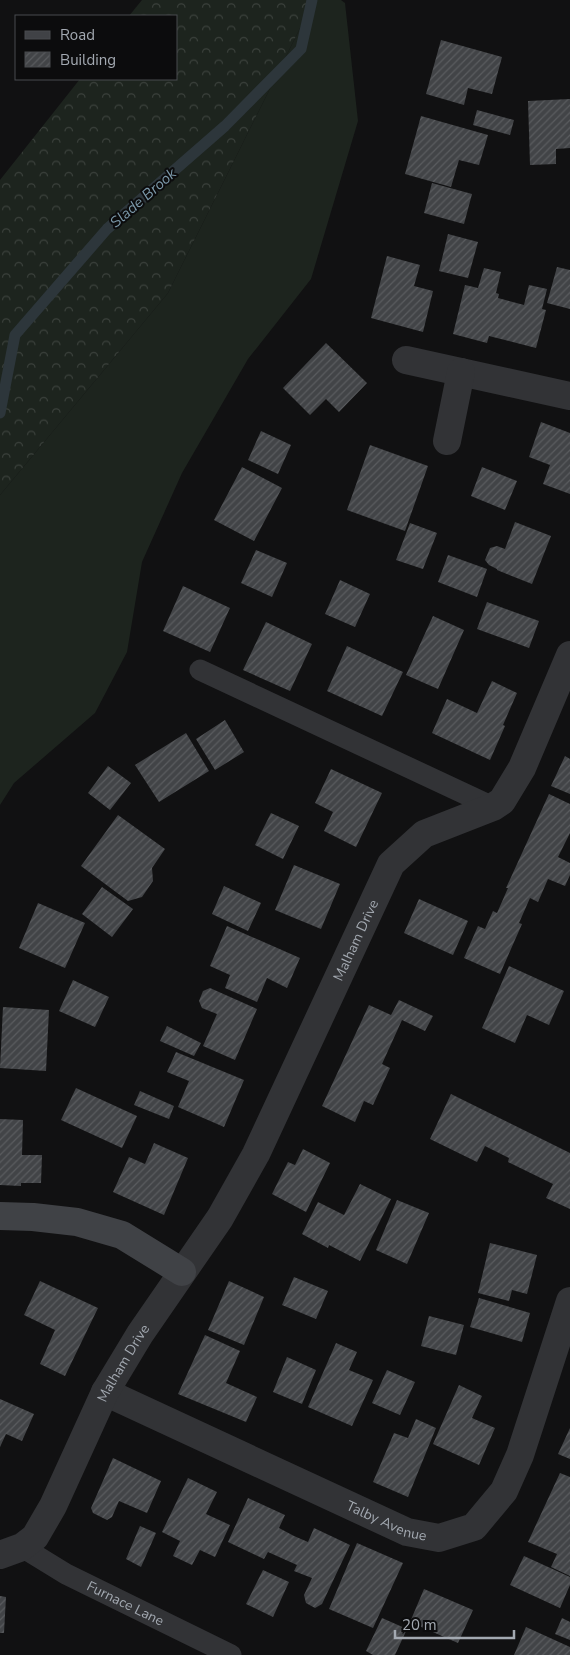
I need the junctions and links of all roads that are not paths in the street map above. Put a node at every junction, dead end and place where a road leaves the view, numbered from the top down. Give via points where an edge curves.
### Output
1 (406, 360) dead end
2 (461, 372) junction
3 (570, 396) edge
4 (447, 441) dead end
5 (570, 654) edge
6 (200, 670) dead end
7 (493, 806) junction
8 (0, 1216) edge
9 (182, 1272) junction
10 (570, 1302) edge
11 (105, 1392) junction
12 (11, 1551) edge
13 (231, 1655) edge

1 - 2 street
2 - 3 street
2 - 4 street
5 - 7 street, Malham Drive via 522,768 502,801
6 - 7 lane
7 - 9 street, Malham Drive via 424,834 391,864 256,1154 220,1218
8 - 9 street via 76,1222 122,1235
9 - 11 street, Malham Drive
10 - 11 street, Talby Avenue via 520,1455 504,1491 474,1527 440,1538 407,1532
11 - 12 street, Malham Drive via 53,1506 35,1537
12 - 13 lane, Furnace Lane via 66,1574

